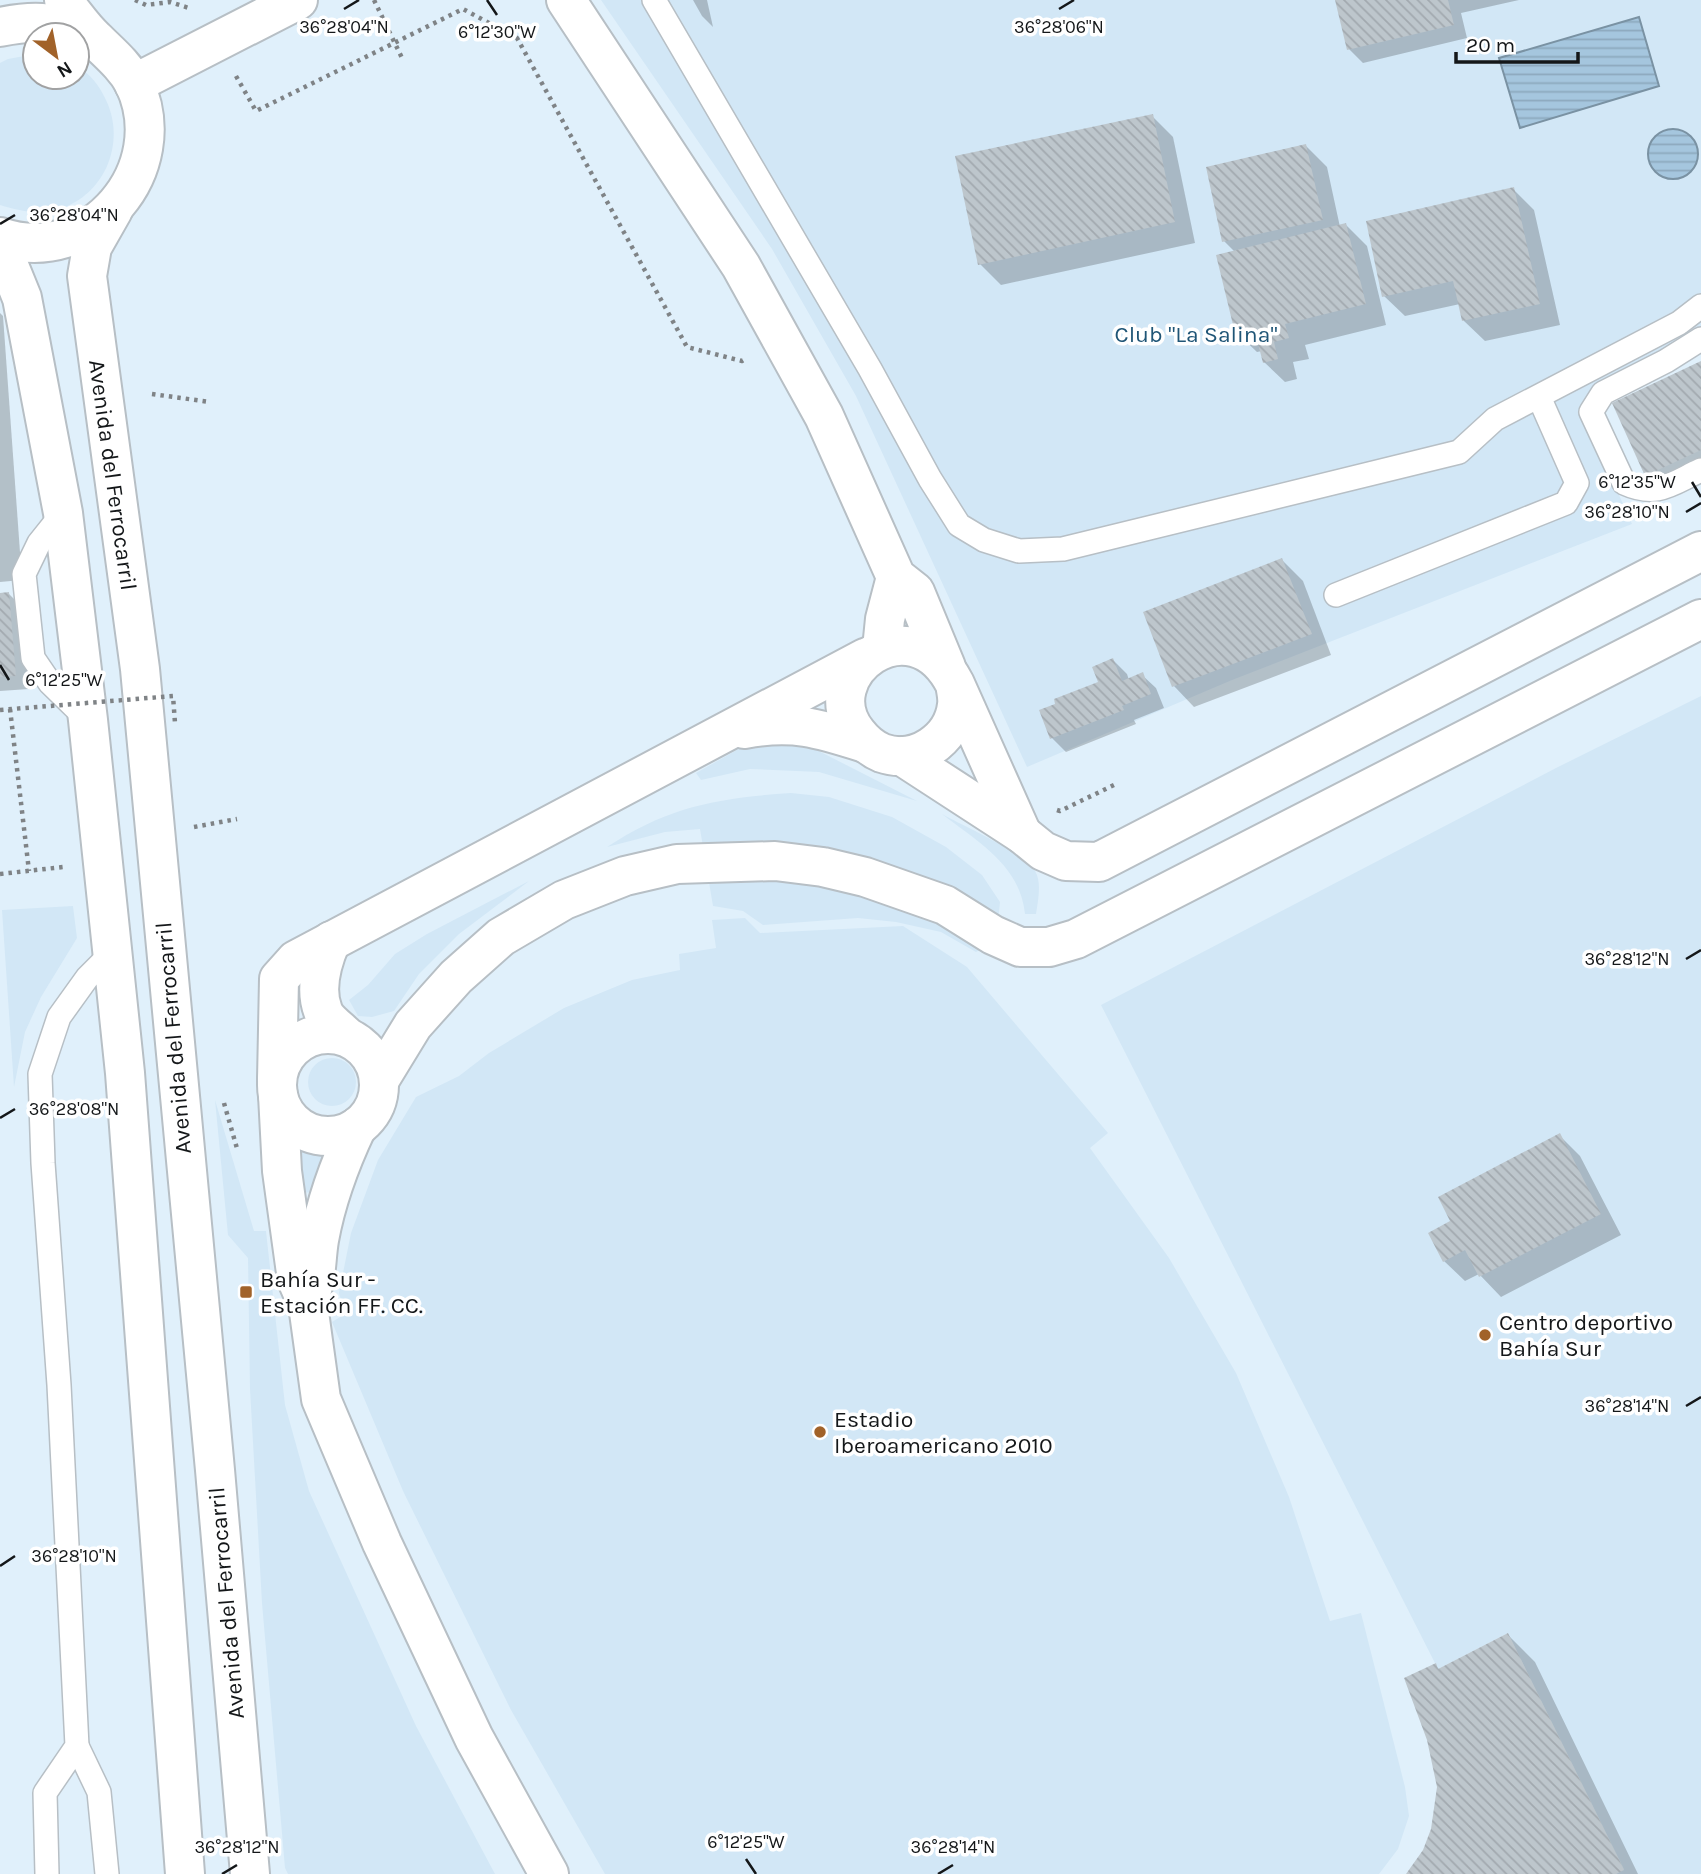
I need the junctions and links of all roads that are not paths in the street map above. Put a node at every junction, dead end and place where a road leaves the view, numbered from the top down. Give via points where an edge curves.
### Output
1 (64, 0) edge
2 (298, 0) edge
3 (566, 0) edge
4 (654, 0) edge
5 (0, 27) edge
6 (93, 37) junction
7 (134, 83) junction
8 (113, 210) junction
9 (0, 237) edge
10 (0, 251) edge
11 (1701, 306) edge
12 (1701, 339) edge
13 (1539, 397) junction
14 (1701, 470) edge
15 (1701, 551) edge
16 (896, 577) junction
17 (1336, 595) dead end
18 (1701, 619) edge
19 (874, 653) junction
20 (950, 675) junction
21 (728, 731) junction
22 (865, 743) junction
23 (902, 756) junction
24 (1022, 834) junction
25 (331, 940) junction
26 (112, 953) junction
27 (345, 1036) junction
28 (380, 1079) junction
29 (278, 1088) junction
30 (357, 1127) junction
31 (308, 1306) junction
32 (76, 1746) junction
33 (47, 1874) edge
34 (107, 1874) edge
35 (186, 1874) edge
36 (250, 1874) edge
37 (549, 1874) edge

1 - 6 street
2 - 7 street
3 - 16 street via 741,266 824,416
4 - 13 lane via 930,479 959,525 984,541 1019,551 1063,549 1459,452 1495,419
5 - 6 street via 30,21 64,25
6 - 7 street, Avenida del Ferrocarril via 117,58
7 - 8 street, Avenida del Ferrocarril via 144,116 143,150 132,183
8 - 9 street via 85,230 62,239 37,244
8 - 36 street, Avenida del Ferrocarril via 92,247 87,276 139,669
10 - 26 street via 22,298 63,513
11 - 13 lane via 1679,323
12 - 14 lane via 1603,393 1591,412 1624,483 1657,490
13 - 17 lane via 1577,484 1566,503
15 - 24 street via 1100,862 1066,860 1043,851
16 - 19 street
16 - 20 street via 915,592
18 - 28 street via 1076,939 1049,947 1020,947 945,905 823,867 775,862 677,864 625,876 564,900 501,937 456,977 413,1025
19 - 20 street via 900,645 917,647 933,654
19 - 21 street
19 - 22 street via 853,673 847,691 853,728
20 - 23 street via 957,704 952,724 940,741 923,752
20 - 24 street
21 - 22 street via 774,723 814,726
21 - 25 street
22 - 23 street via 882,753
23 - 24 street
25 - 27 street via 318,986 323,1013
25 - 29 street via 296,960 279,979
26 - 32 lane via 59,1017 40,1074
26 - 35 street
27 - 28 street via 369,1054
27 - 29 street via 315,1035 301,1042 285,1058
28 - 30 street via 374,1107
29 - 30 street via 284,1111 294,1124 309,1132 325,1136
29 - 31 street via 284,1185 297,1280
30 - 31 street via 341,1163 320,1239
31 - 37 street via 321,1399 474,1738
32 - 33 lane via 45,1793
32 - 34 lane via 99,1791

